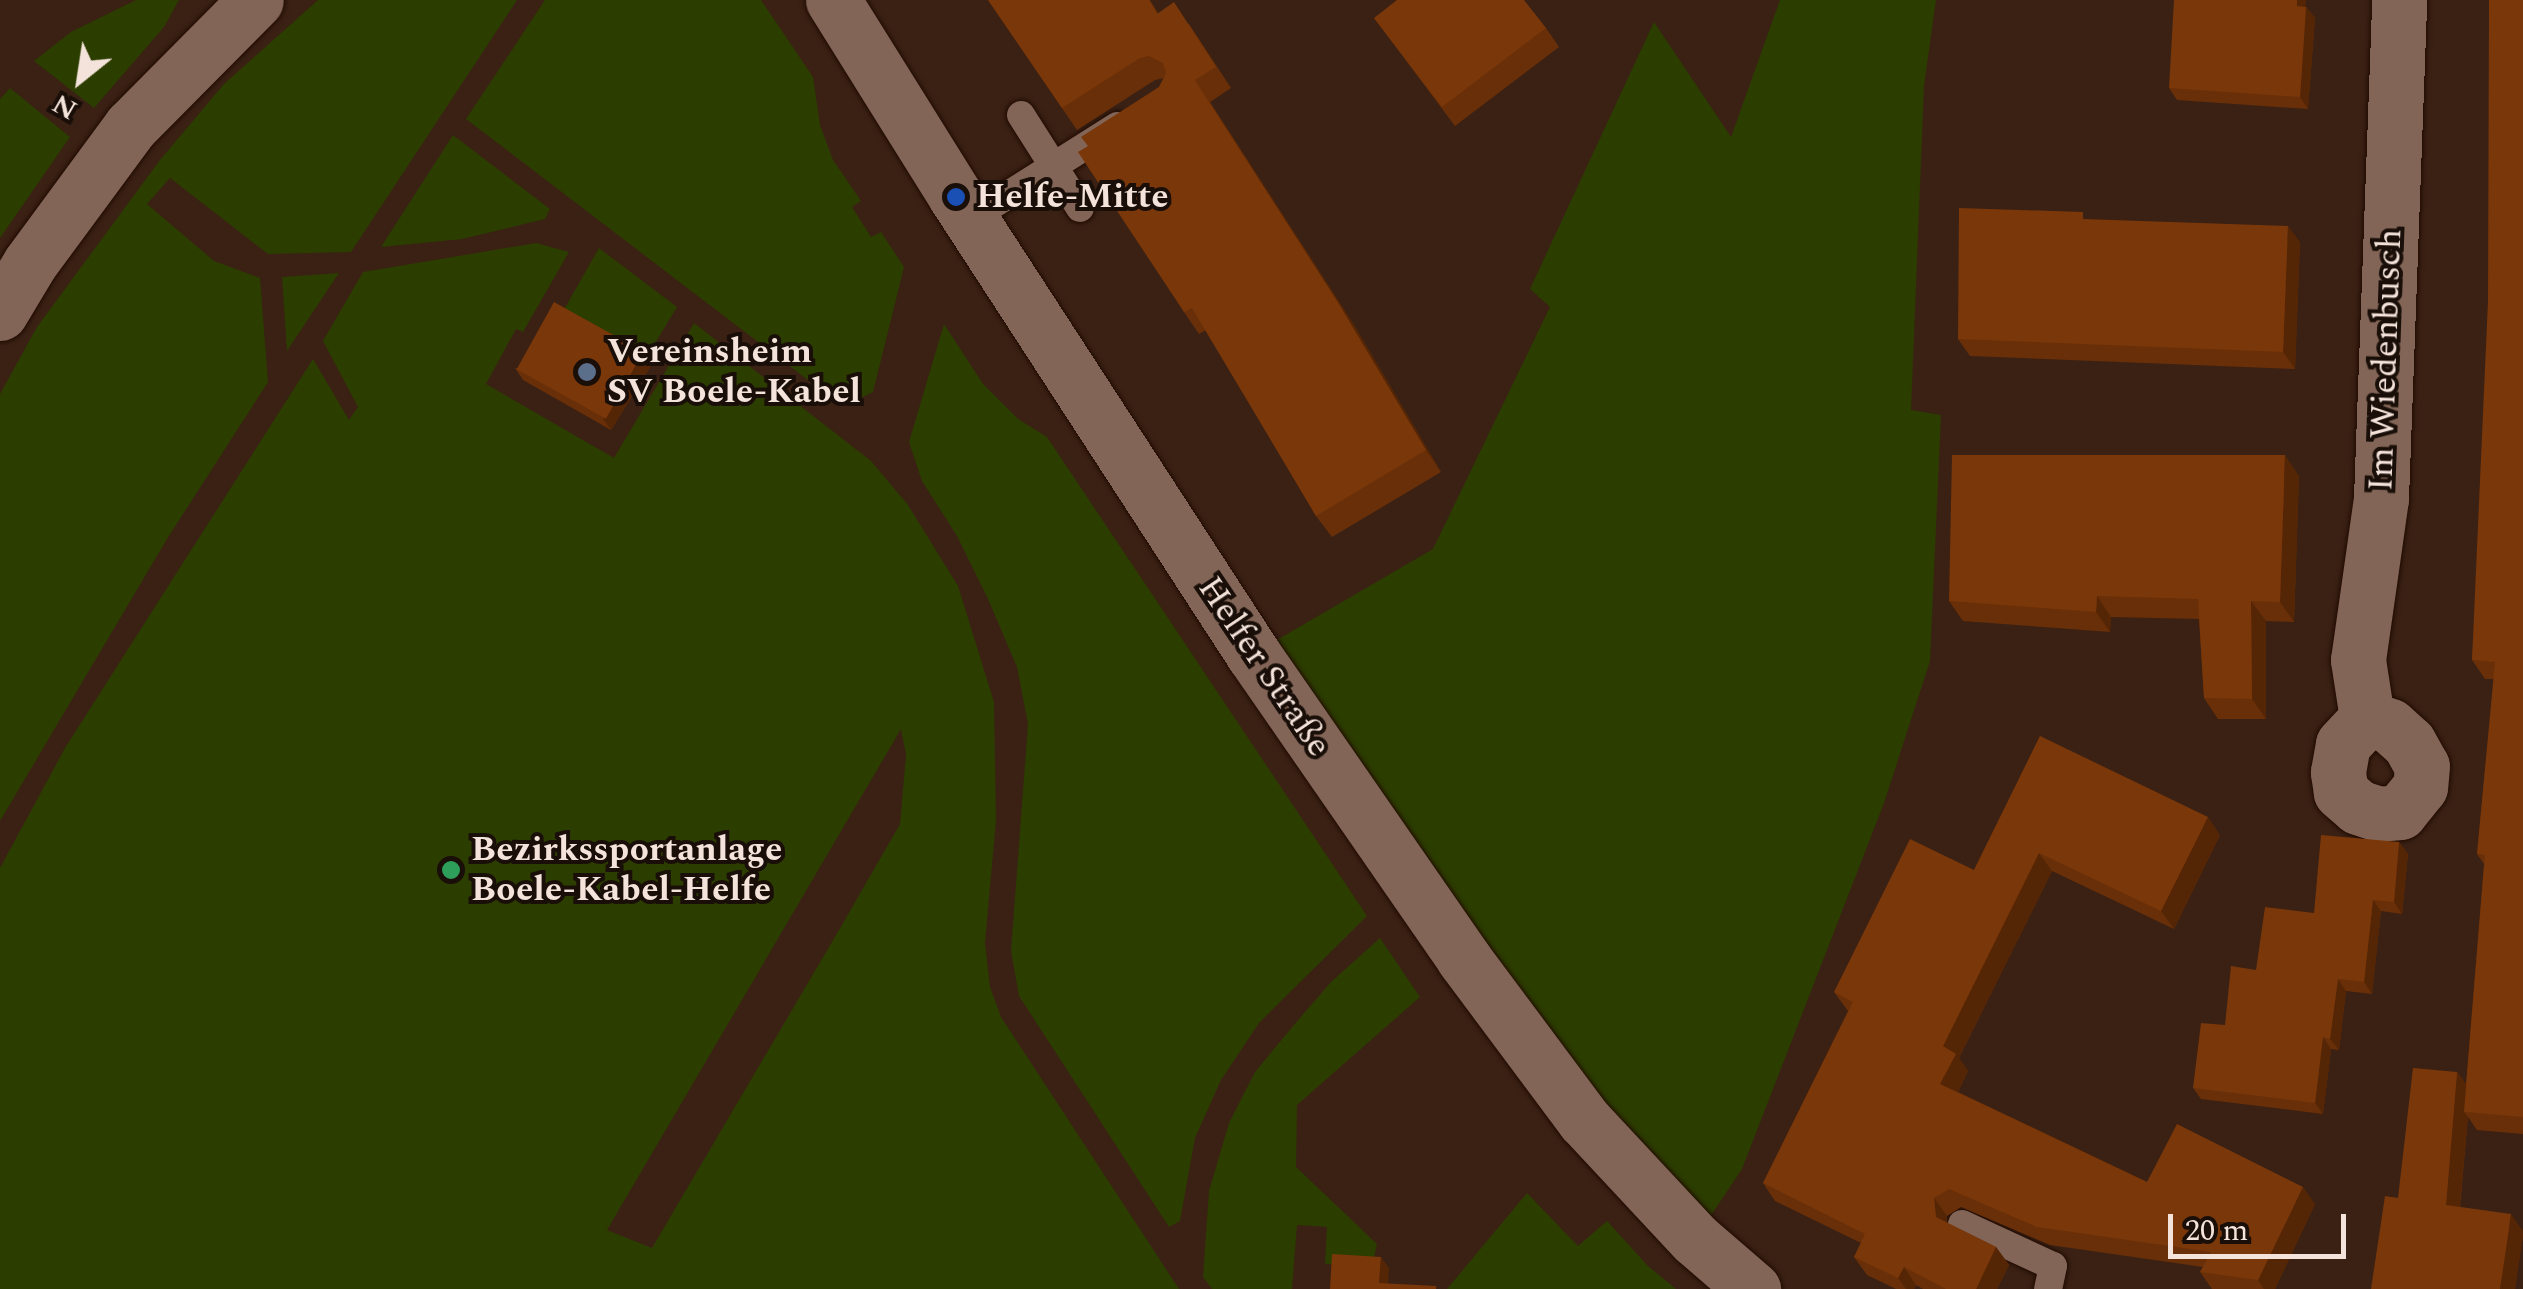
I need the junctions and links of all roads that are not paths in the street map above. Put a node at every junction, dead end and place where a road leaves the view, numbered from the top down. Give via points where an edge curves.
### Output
1 (256, 0) edge
2 (834, 0) edge
3 (2399, 0) edge
4 (1021, 115) dead end
5 (1133, 116) edge
6 (1054, 166) junction
7 (1080, 208) dead end
8 (970, 219) junction
9 (0, 312) edge
10 (2366, 718) dead end
11 (1962, 1224) dead end
12 (2051, 1278) edge
13 (1754, 1289) edge

1 - 9 street via 130,126
2 - 8 street, Helfer Straße
3 - 10 street, Im Wiedenbusch via 2381,498 2358,660
4 - 6 lane
5 - 6 lane
6 - 7 lane
6 - 8 lane
8 - 13 street, Helfer Straße via 1464,960 1584,1120 1696,1239
11 - 12 lane

